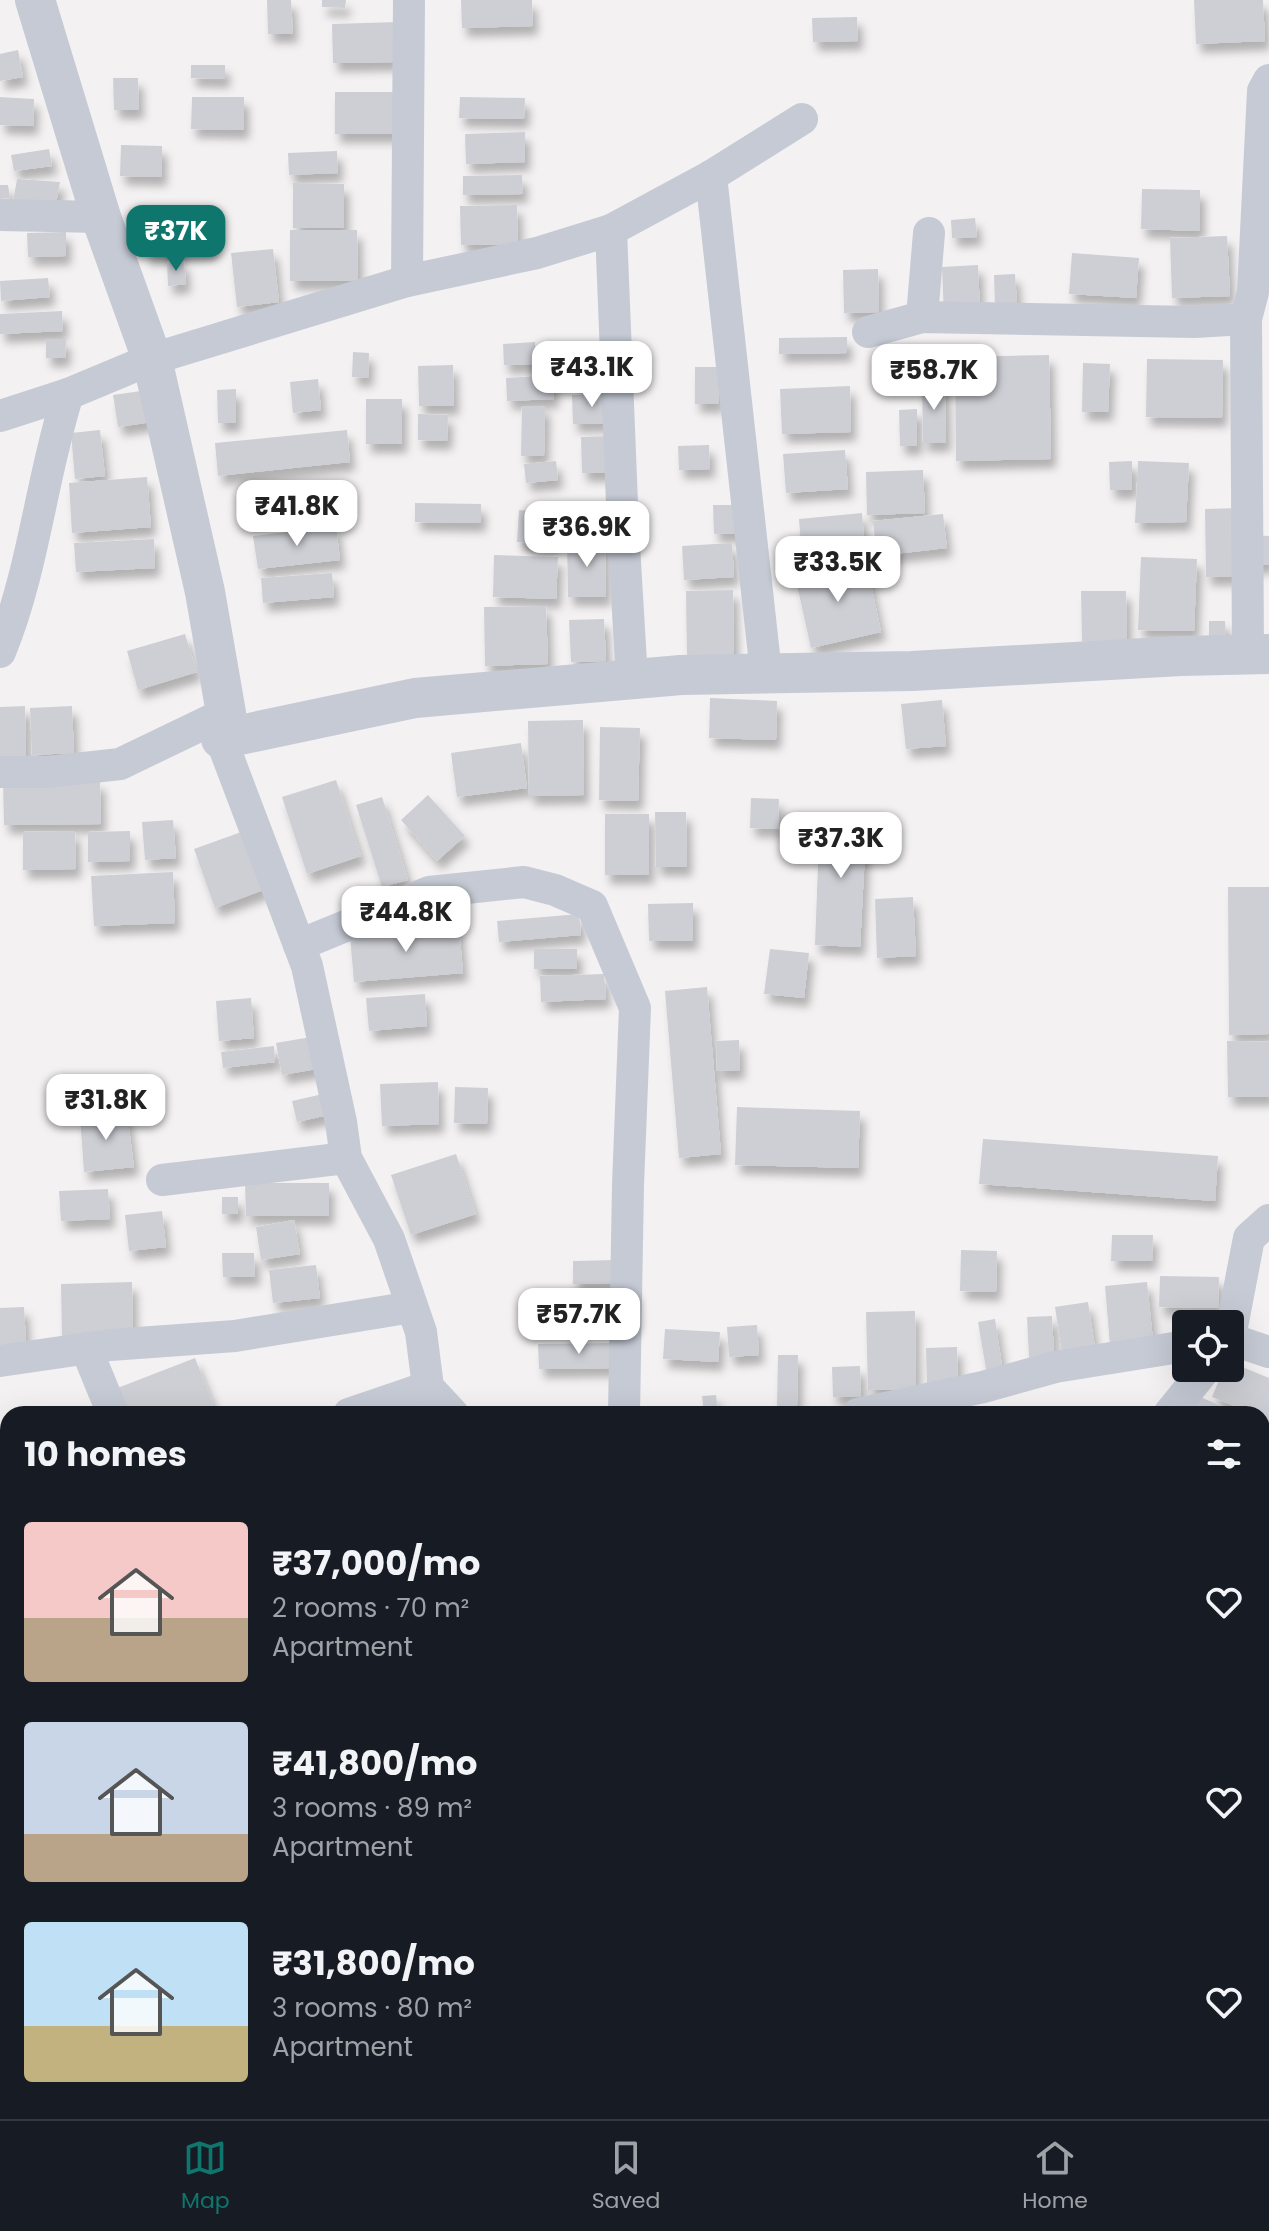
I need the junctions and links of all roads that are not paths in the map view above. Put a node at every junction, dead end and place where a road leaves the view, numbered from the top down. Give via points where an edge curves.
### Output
1 (35, 0) edge
2 (409, 0) edge
3 (1267, 87) edge
4 (802, 119) dead end
5 (711, 176) junction
6 (0, 215) edge
7 (101, 217) junction
8 (611, 230) junction
9 (929, 233) dead end
10 (407, 281) junction
11 (1256, 301) edge
12 (922, 317) junction
13 (868, 332) dead end
14 (152, 359) junction
15 (68, 394) junction
16 (0, 416) edge
17 (0, 652) edge
18 (1258, 654) edge
19 (766, 673) junction
20 (632, 680) junction
21 (224, 726) junction
22 (0, 772) edge
23 (299, 945) junction
24 (346, 1158) junction
25 (162, 1180) dead end
26 (1269, 1220) edge
27 (412, 1307) junction
28 (1235, 1310) edge
29 (1244, 1343) edge
30 (86, 1348) junction
31 (1172, 1348) edge
32 (1269, 1352) edge
33 (0, 1361) edge
34 (1195, 1382) edge
35 (428, 1387) junction
36 (110, 1406) edge
37 (372, 1406) edge
38 (446, 1406) edge
39 (624, 1406) edge
40 (895, 1406) edge
41 (1175, 1406) edge

1 - 7 street
2 - 10 street
3 - 11 street
4 - 5 street
5 - 8 street
5 - 19 street
6 - 7 street
7 - 14 street
8 - 10 street via 537,253
8 - 20 street
9 - 12 street
10 - 14 street
11 - 12 street via 1194,322
11 - 18 street
12 - 13 street
14 - 15 street
14 - 21 street via 205,592
15 - 16 street
15 - 17 street via 30,562
18 - 19 street
19 - 20 street
20 - 21 street via 415,698
21 - 22 street via 120,764
21 - 23 street
23 - 24 street
23 - 39 street via 429,892 524,882 592,906 635,1008
24 - 25 street
24 - 27 street via 389,1239
26 - 28 street via 1249,1238
27 - 30 street via 235,1336
27 - 35 street
29 - 32 street
30 - 33 street
30 - 36 street
31 - 40 street via 1055,1367
34 - 41 street
35 - 37 street
35 - 38 street

